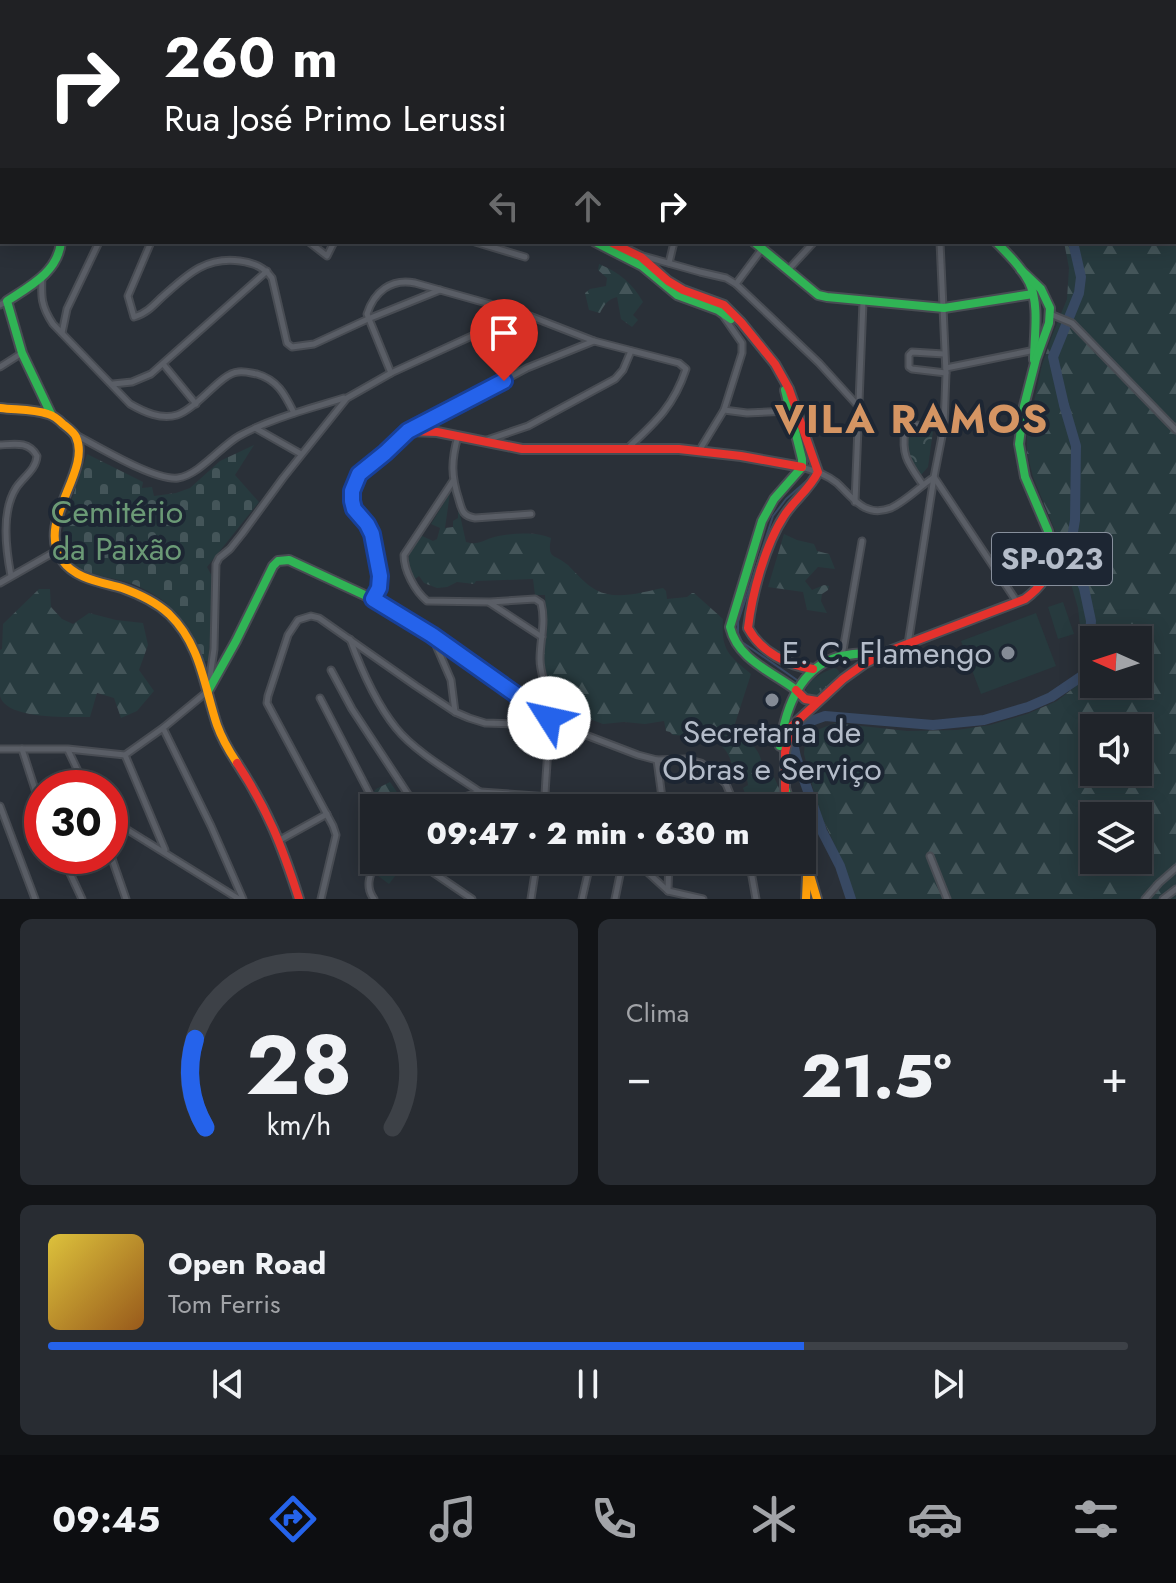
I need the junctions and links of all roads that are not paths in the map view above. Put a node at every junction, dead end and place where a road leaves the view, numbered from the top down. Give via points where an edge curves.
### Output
1 (61, 244) edge
2 (98, 244) edge
3 (150, 244) edge
4 (312, 244) edge
5 (333, 244) edge
6 (482, 244) edge
7 (600, 244) edge
8 (613, 244) edge
9 (674, 244) edge
10 (757, 244) edge
11 (812, 244) edge
12 (940, 244) edge
13 (998, 244) edge
14 (763, 248) junction
15 (525, 257) dead end
16 (635, 257) junction
17 (669, 263) junction
18 (788, 270) junction
19 (1021, 270) junction
20 (267, 271) junction
21 (42, 276) junction
22 (736, 284) junction
23 (441, 290) junction
24 (1033, 294) junction
25 (1044, 296) junction
26 (863, 302) junction
27 (4, 303) edge
28 (719, 307) junction
29 (944, 308) junction
30 (522, 313) junction
31 (1034, 316) junction
32 (1050, 316) junction
33 (368, 319) junction
34 (62, 333) junction
35 (594, 341) junction
36 (1037, 350) junction
37 (631, 351) junction
38 (22, 353) junction
39 (944, 354) junction
40 (164, 365) junction
41 (0, 367) edge
42 (946, 370) junction
43 (391, 373) junction
44 (112, 384) junction
45 (347, 398) junction
46 (196, 404) junction
47 (859, 407) junction
48 (0, 408) edge
49 (724, 410) junction
50 (790, 411) junction
51 (294, 413) junction
52 (51, 414) junction
53 (944, 426) junction
54 (255, 428) junction
55 (1176, 430) edge
56 (408, 431) junction
57 (75, 435) junction
58 (459, 435) junction
59 (484, 441) junction
60 (0, 445) edge
61 (627, 449) junction
62 (699, 451) junction
63 (301, 454) junction
64 (802, 467) junction
65 (818, 472) junction
66 (934, 477) junction
67 (453, 481) junction
68 (923, 485) junction
69 (855, 502) junction
70 (9, 505) junction
71 (0, 512) edge
72 (531, 514) dead end
73 (862, 541) dead end
74 (57, 550) junction
75 (11, 576) junction
76 (0, 583) edge
77 (373, 599) junction
78 (490, 602) junction
79 (1018, 603) junction
80 (432, 635) junction
81 (543, 637) junction
82 (350, 638) junction
83 (907, 645) junction
84 (889, 651) junction
85 (842, 656) junction
86 (813, 669) junction
87 (331, 670) dead end
88 (843, 679) junction
89 (796, 690) junction
90 (208, 691) junction
91 (320, 698) dead end
92 (817, 701) junction
93 (455, 712) junction
94 (549, 721) junction
95 (163, 728) junction
96 (0, 749) edge
97 (22, 749) junction
98 (68, 749) junction
99 (125, 755) junction
100 (657, 760) junction
101 (28, 770) edge
102 (78, 770) edge
103 (785, 790) junction
104 (481, 792) junction
105 (370, 794) edge
106 (408, 794) edge
107 (474, 794) edge
108 (513, 794) edge
109 (545, 794) edge
110 (664, 794) edge
111 (730, 794) edge
112 (786, 794) edge
113 (0, 806) edge
114 (327, 814) junction
115 (128, 830) edge
116 (280, 840) junction
117 (166, 852) junction
118 (930, 856) dead end
119 (1176, 868) edge
120 (70, 874) edge
121 (117, 874) edge
122 (372, 874) edge
123 (435, 874) edge
124 (535, 874) edge
125 (586, 874) edge
126 (620, 874) edge
127 (649, 874) edge
128 (669, 874) edge
129 (752, 874) edge
130 (806, 874) edge
131 (810, 874) edge
132 (1176, 889) edge
133 (668, 891) junction
134 (689, 898) edge
135 (35, 899) edge
136 (82, 899) edge
137 (126, 899) edge
138 (241, 899) edge
139 (299, 899) edge
140 (321, 899) edge
141 (374, 899) edge
142 (472, 899) edge
143 (531, 899) edge
144 (582, 899) edge
145 (615, 899) edge
146 (703, 899) edge
147 (756, 899) edge
148 (806, 899) edge
149 (817, 899) edge
150 (947, 899) edge
151 (1145, 899) edge
152 (1163, 899) edge

1 - 21 street via 58,259
2 - 34 street via 67,309
3 - 20 street via 128,296 134,317 209,263 241,261
4 - 5 street via 327,256
6 - 15 street
7 - 16 street
8 - 16 street
9 - 17 street
10 - 14 street
11 - 18 street
12 - 29 street
13 - 19 street, SP-023
14 - 18 street
14 - 22 street
16 - 17 street
16 - 28 street
17 - 22 street
18 - 26 street via 818,295
19 - 24 street, SP-023
19 - 25 street, SP-023
20 - 33 street via 292,347 314,344
20 - 40 street
21 - 27 street
21 - 34 street via 45,311
22 - 47 street
23 - 30 street
23 - 33 street
23 - 33 street via 409,282 389,284 370,306
24 - 25 street
24 - 29 street
24 - 31 street, SP-023
25 - 32 street, SP-023
26 - 29 street
26 - 47 street
27 - 38 street
28 - 49 street via 742,348
28 - 50 street via 773,369
28 - 65 street via 741,322 781,373
29 - 39 street
30 - 35 street
30 - 43 street
31 - 32 street via 1041,321
31 - 36 street, SP-023
32 - 36 street, SP-023
32 - 55 street via 1072,323
33 - 43 street
34 - 44 street
35 - 37 street
35 - 56 street via 527,368
36 - 42 street
36 - 79 street, SP-023 via 1020,428 1020,459 1052,553 1041,586
37 - 59 street via 615,379 528,426
37 - 61 street via 686,369 668,409
38 - 41 street
38 - 52 street
39 - 42 street
39 - 42 street via 912,352 909,367
40 - 44 street via 142,379
40 - 46 street
42 - 53 street
43 - 45 street
44 - 46 street via 130,404 158,416 179,414
45 - 51 street
45 - 63 street
46 - 51 street via 229,374 249,372 276,383
47 - 69 street
48 - 52 street
49 - 50 street
49 - 62 street
50 - 64 street
51 - 54 street
52 - 57 street
53 - 66 street
53 - 68 street via 911,425 905,431 904,455
54 - 57 street via 179,478 156,475
54 - 63 street
56 - 58 street
56 - 77 street via 359,474 352,491 354,509 372,534 378,562 379,588
57 - 74 street via 76,464 56,521
58 - 59 street
58 - 67 street
59 - 61 street via 520,449
60 - 70 street via 21,443 37,456
61 - 62 street
62 - 64 street
63 - 90 street via 216,564
64 - 65 street
64 - 89 street via 762,521 730,627 740,652
65 - 69 street
65 - 86 street via 782,519 748,619 758,643 793,665
66 - 68 street
66 - 79 street
66 - 83 street
67 - 72 street via 470,518
67 - 78 street via 403,559 423,599
68 - 69 street via 889,509 866,509
70 - 71 street
70 - 75 street
73 - 85 street
74 - 75 street
74 - 90 street via 78,574 138,595 174,618
75 - 76 street
77 - 80 street
77 - 90 street via 289,560 278,561
78 - 81 street
78 - 81 street via 539,600
79 - 83 street, SP-023
80 - 93 street via 451,680
80 - 94 street
81 - 94 street via 540,654
82 - 93 street
82 - 104 street via 397,729
82 - 114 street via 319,618 298,620 288,635 267,703
83 - 84 street, SP-023
84 - 85 street, SP-023
84 - 88 street, SP-023
85 - 86 street, SP-023
85 - 88 street via 847,668
86 - 89 street, SP-023
87 - 106 street
88 - 92 street, SP-023
89 - 92 street
89 - 103 street, SP-023 via 781,735
90 - 95 street
90 - 116 street via 228,750
91 - 105 street
92 - 103 street, SP-023 via 787,738
93 - 94 street via 485,723
94 - 100 street
94 - 109 street
95 - 99 street
95 - 138 street
96 - 97 street
97 - 98 street
97 - 101 street
98 - 99 street
98 - 102 street
99 - 117 street
100 - 110 street
100 - 111 street via 701,763
103 - 112 street, SP-023
104 - 107 street
104 - 108 street
113 - 135 street
114 - 116 street
114 - 140 street via 336,835
115 - 117 street
116 - 139 street
117 - 138 street
118 - 150 street
119 - 151 street
120 - 136 street
121 - 137 street
122 - 141 street via 368,885
123 - 142 street
124 - 143 street
125 - 144 street
126 - 145 street
127 - 133 street
128 - 133 street
129 - 147 street
130 - 148 street
131 - 149 street
132 - 152 street
133 - 134 street
134 - 146 street

